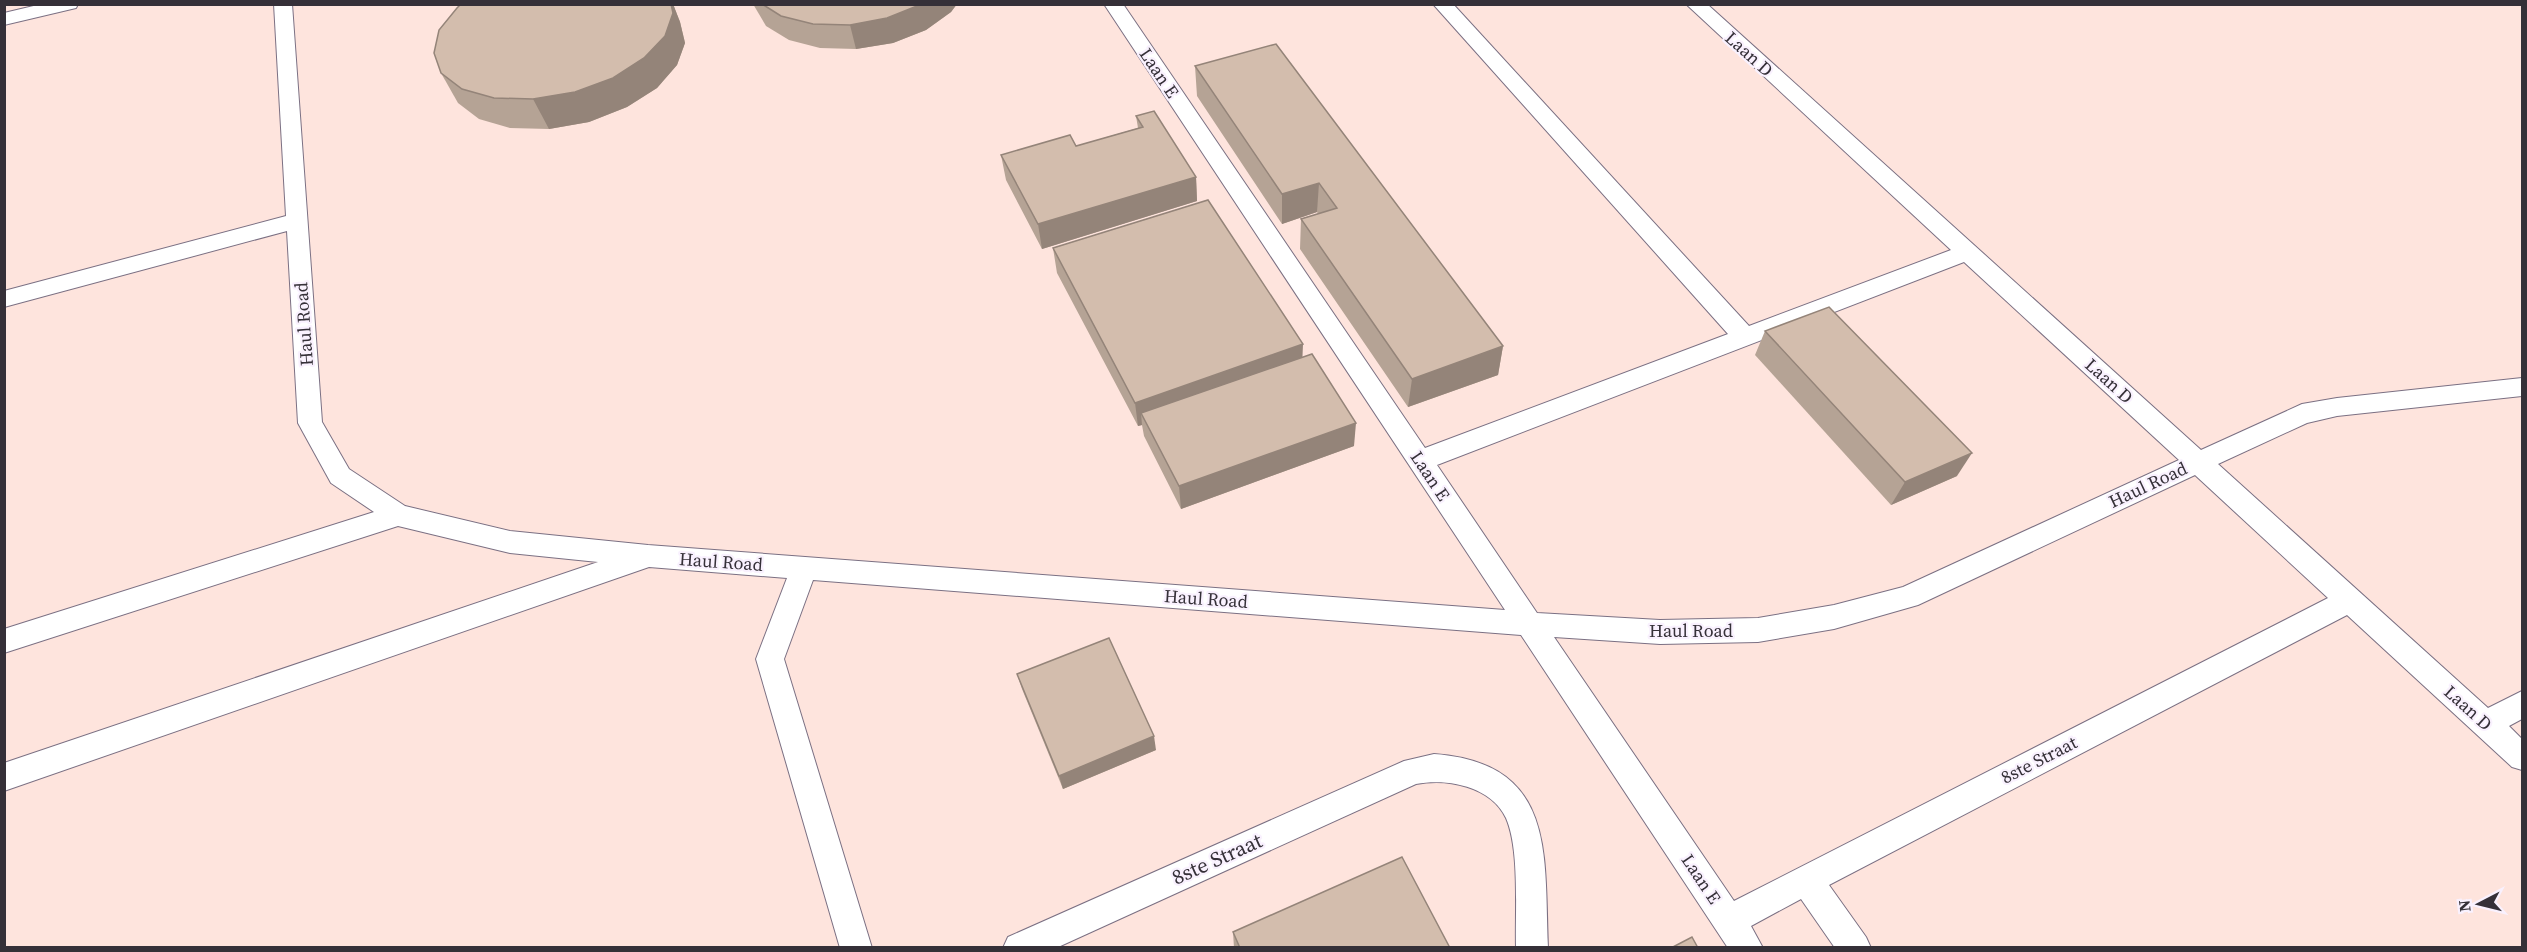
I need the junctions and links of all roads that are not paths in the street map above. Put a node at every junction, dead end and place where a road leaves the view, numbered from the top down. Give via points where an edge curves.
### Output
1 (69, 4) edge
2 (283, 4) edge
3 (1113, 4) edge
4 (1442, 4) edge
5 (1695, 4) edge
6 (4, 19) edge
7 (297, 221) junction
8 (1967, 252) junction
9 (4, 299) edge
10 (1745, 337) junction
11 (2523, 387) edge
12 (1419, 460) junction
13 (2204, 460) junction
14 (398, 515) junction
15 (648, 556) junction
16 (804, 568) junction
17 (2349, 600) junction
18 (1530, 624) junction
19 (4, 641) edge
20 (2523, 704) edge
21 (2486, 724) junction
22 (2523, 757) edge
23 (4, 777) edge
24 (1806, 880) junction
25 (1729, 920) junction
26 (856, 948) edge
27 (1019, 948) edge
28 (1532, 948) edge
29 (1747, 948) edge
30 (1855, 948) edge

1 - 6 lane
2 - 7 lane, Haul Road
3 - 12 lane, Laan E
4 - 10 lane
5 - 8 lane, Laan D
7 - 9 lane
7 - 14 lane, Haul Road via 310,423 340,476
8 - 10 lane
8 - 13 lane, Laan D
10 - 12 lane
11 - 13 lane, Haul Road via 2302,414
12 - 18 lane, Laan E
13 - 17 lane, Laan D
13 - 18 lane, Haul Road via 1908,597 1834,617 1758,630 1660,632
14 - 15 lane, Haul Road via 510,542
14 - 19 lane
15 - 16 lane, Haul Road
15 - 23 lane
16 - 18 lane, Haul Road
16 - 26 lane via 770,659
17 - 21 lane, Laan D
17 - 24 lane, 8ste Straat
18 - 25 lane, Laan E
20 - 21 lane
21 - 22 lane, Laan D
24 - 25 lane, 8ste Straat
24 - 30 lane
25 - 29 lane, Laan E
27 - 28 lane, 8ste Straat via 1414,771 1435,767 1483,779 1505,793 1520,814 1527,845

